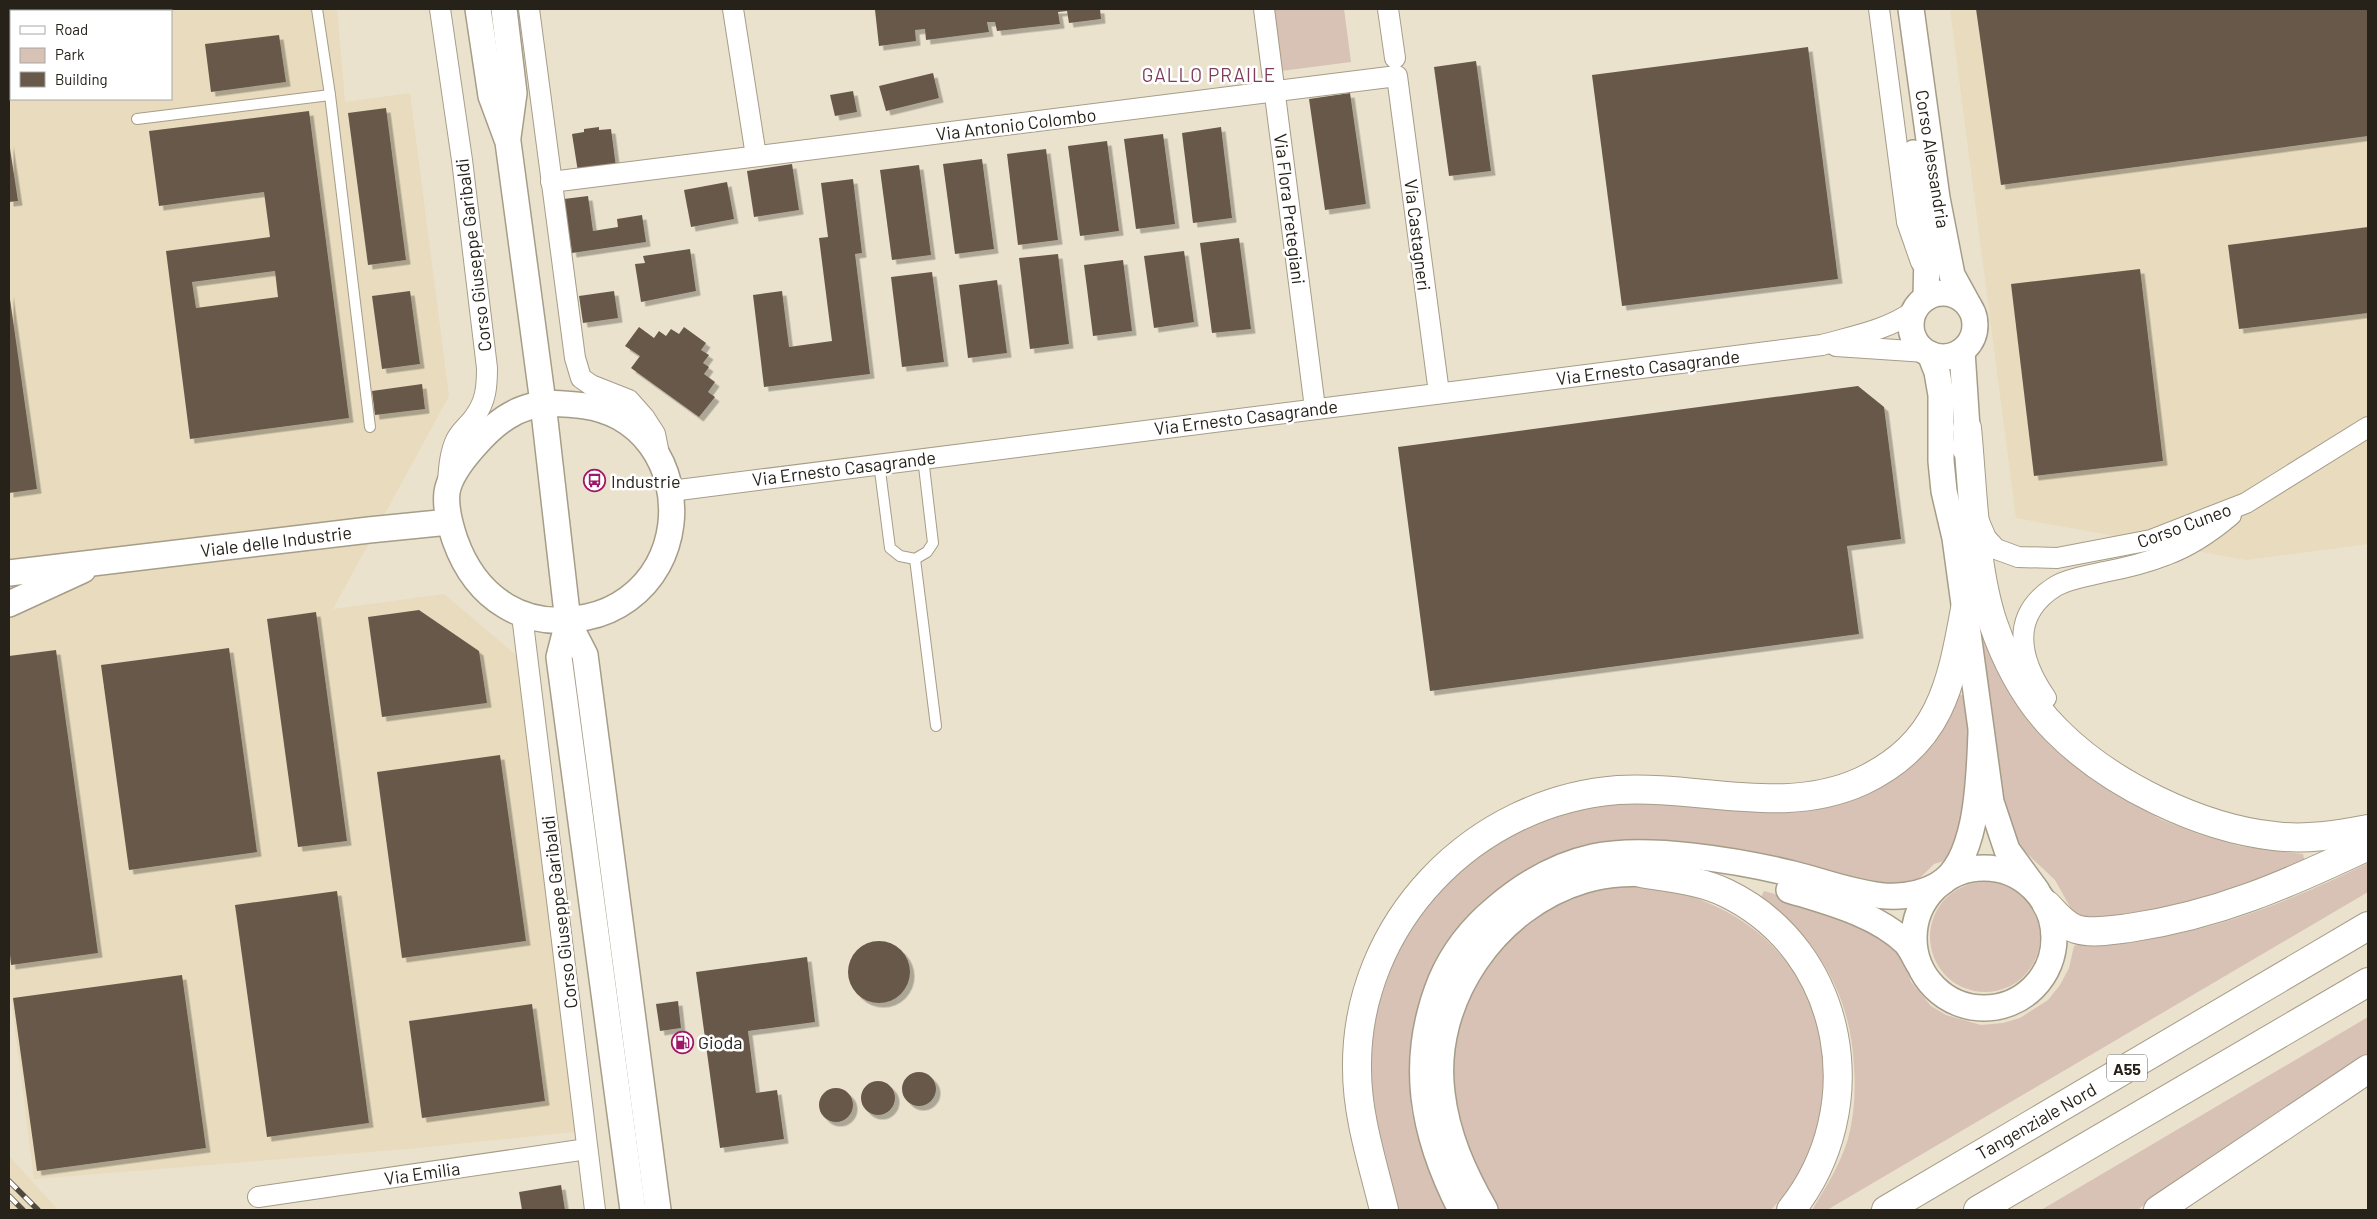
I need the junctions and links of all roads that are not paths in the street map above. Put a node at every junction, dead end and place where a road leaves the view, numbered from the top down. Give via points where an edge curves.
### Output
1 (317, 9) edge
2 (440, 9) edge
3 (478, 9) edge
4 (504, 9) edge
5 (529, 9) edge
6 (733, 9) edge
7 (1264, 9) edge
8 (1388, 9) edge
9 (1879, 9) edge
10 (1895, 9) edge
11 (1911, 9) edge
12 (1396, 67) junction
13 (1275, 91) junction
14 (330, 95) junction
15 (137, 119) dead end
16 (508, 142) junction
17 (756, 156) junction
18 (551, 182) junction
19 (1922, 295) junction
20 (1969, 306) junction
21 (1822, 344) junction
22 (1962, 351) junction
23 (1928, 353) junction
24 (1439, 393) junction
25 (542, 403) junction
26 (1315, 408) junction
27 (370, 427) dead end
28 (2368, 427) edge
29 (1967, 428) junction
30 (658, 454) junction
31 (923, 458) junction
32 (879, 464) junction
33 (671, 490) junction
34 (447, 491) junction
35 (2246, 503) junction
36 (1975, 510) junction
37 (449, 522) junction
38 (1955, 538) junction
39 (915, 559) junction
40 (103, 561) junction
41 (9, 573) edge
42 (9, 604) edge
43 (1964, 609) junction
44 (522, 615) junction
45 (568, 622) junction
46 (936, 726) dead end
47 (1981, 733) junction
48 (2116, 776) junction
49 (2368, 829) edge
50 (2368, 846) edge
51 (1641, 873) junction
52 (1939, 884) junction
53 (2042, 898) junction
54 (2368, 926) edge
55 (1918, 963) junction
56 (2368, 982) edge
57 (2368, 1069) edge
58 (587, 1149) junction
59 (258, 1196) dead end
60 (595, 1210) edge
61 (633, 1210) edge
62 (658, 1210) edge
63 (1384, 1210) edge
64 (1461, 1210) edge
65 (1485, 1210) edge
66 (1791, 1210) edge
67 (1886, 1210) edge
68 (1978, 1210) edge
69 (2158, 1210) edge

1 - 14 lane
2 - 34 street, Corso Giuseppe Garibaldi via 487,368 487,392 475,416 462,431 449,460
3 - 16 street, Corso Giuseppe Garibaldi via 491,96
4 - 16 street, Corso Giuseppe Garibaldi via 514,93
5 - 18 street, Corso Giuseppe Garibaldi
6 - 17 street
7 - 13 street, Via Flora Pretegiani
8 - 12 street, Via Castagneri
9 - 19 street, Corso Alessandria via 1906,222
10 - 19 street via 1927,254
11 - 20 street, Corso Alessandria via 1937,198 1952,275
12 - 13 street, Via Antonio Colombo
12 - 24 street, Via Castagneri
13 - 17 street, Via Antonio Colombo
13 - 26 street, Via Flora Pretegiani
14 - 15 lane
14 - 27 lane
16 - 25 street, Corso Giuseppe Garibaldi
17 - 18 street, Via Antonio Colombo
18 - 30 street, Corso Giuseppe Garibaldi via 580,378 591,386 629,400 655,434
19 - 20 street via 1944,293 1962,299
19 - 21 street, Via Ernesto Casagrande via 1901,320
19 - 23 street via 1911,325 1915,341
20 - 22 street via 1974,315 1975,330 1970,344
21 - 23 street, Via Ernesto Casagrande
21 - 24 street, Via Ernesto Casagrande
22 - 23 street via 1944,357
22 - 29 street
23 - 38 street via 1942,394 1941,462
24 - 26 street, Via Ernesto Casagrande
25 - 30 street, Corso Giuseppe Garibaldi via 582,404 620,418 640,433
25 - 34 street, Corso Giuseppe Garibaldi via 514,412 487,432 460,464
25 - 45 street, Corso Giuseppe Garibaldi
26 - 31 street, Via Ernesto Casagrande
28 - 35 street, Corso Cuneo
29 - 36 highway
29 - 38 street
30 - 33 street, Corso Giuseppe Garibaldi
31 - 32 street, Via Ernesto Casagrande
31 - 39 lane via 933,543 927,552
32 - 33 street, Via Ernesto Casagrande
32 - 39 lane via 890,548 900,556
33 - 45 street, Corso Giuseppe Garibaldi via 672,521 666,551 651,577 629,599 603,614
34 - 37 street, Corso Giuseppe Garibaldi
35 - 36 street, Corso Cuneo via 2151,540 2035,559 1996,549 1986,538
35 - 48 street via 2208,534 2167,555 2057,586 2032,607 2026,621 2023,649 2034,681 2051,705
36 - 48 highway via 1985,595 2013,669 2030,698 2056,730
37 - 40 street, Viale delle Industrie
37 - 44 street, Corso Giuseppe Garibaldi via 460,554 479,584 505,606
38 - 43 street
39 - 46 lane
40 - 41 street, Viale delle Industrie
40 - 42 street, Viale delle Industrie
43 - 47 street
43 - 63 highway via 1954,666 1939,709 1914,744 1881,770 1862,780 1812,797 1651,790 1586,794 1561,800 1512,820 1444,865 1408,907 1387,942 1373,974 1360,1022 1358,1090
44 - 45 street, Corso Giuseppe Garibaldi
44 - 58 street, Corso Giuseppe Garibaldi
45 - 61 street, Corso Giuseppe Garibaldi via 559,658
45 - 62 street, Corso Giuseppe Garibaldi via 585,655
47 - 52 street via 1972,826 1963,855
47 - 53 street via 1991,802 2007,850
48 - 49 highway via 2181,811 2212,824 2243,831 2276,837 2309,837
50 - 53 highway via 2254,897 2166,922 2114,929 2077,929 2063,921
51 - 55 street via 1736,878 1812,897 1880,924 1908,945
51 - 65 street via 1611,874 1584,880 1537,902 1513,919 1482,950 1461,987 1450,1013 1445,1038 1441,1091 1456,1152
51 - 66 highway via 1696,883 1725,893 1750,908 1791,944 1818,987 1835,1043 1839,1077 1837,1106 1831,1134 1810,1184
52 - 53 street via 1969,869 1988,867 2006,870 2023,879
52 - 55 street via 1928,896 1916,920 1914,942
52 - 64 street via 1904,896 1858,893 1794,874 1742,864 1640,853 1593,857 1548,872 1528,883 1486,916 1466,938 1444,972 1426,1026 1422,1074 1427,1123 1439,1163
53 - 55 street via 2053,919 2054,950 2043,977 2013,1001 1991,1008 1961,1004 1935,988
54 - 67 highway, Tangenziale Nord / A55
56 - 68 highway, A55
57 - 69 highway
58 - 59 street, Via Emilia
58 - 60 street, Corso Giuseppe Garibaldi

